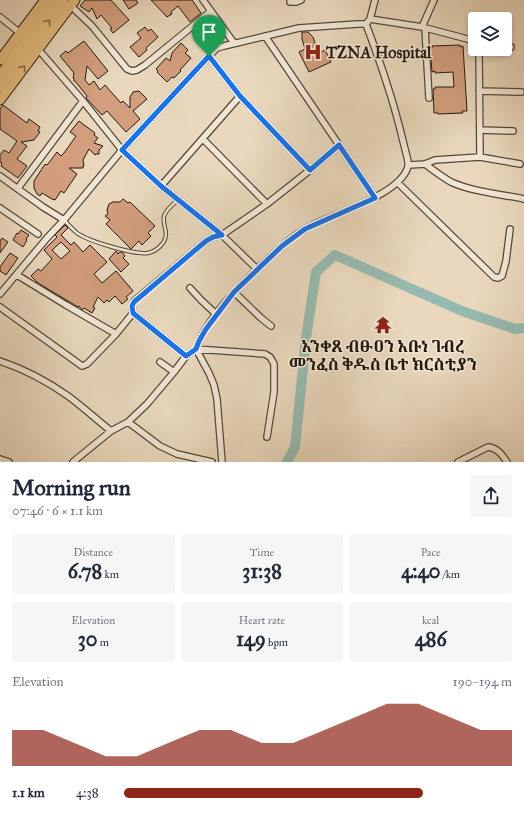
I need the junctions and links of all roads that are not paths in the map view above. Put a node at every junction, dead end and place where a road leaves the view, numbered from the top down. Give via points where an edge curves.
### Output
1 (45, 0) edge
2 (55, 0) edge
3 (203, 0) edge
4 (301, 0) edge
5 (375, 0) edge
6 (434, 0) edge
7 (70, 2) edge
8 (290, 2) dead end
9 (211, 11) junction
10 (0, 17) edge
11 (368, 22) junction
12 (424, 28) junction
13 (20, 33) junction
14 (265, 36) junction
15 (468, 39) edge
16 (234, 43) junction
17 (38, 49) junction
18 (209, 56) junction
19 (479, 56) edge
20 (0, 60) edge
21 (0, 74) edge
22 (0, 87) edge
23 (479, 91) junction
24 (521, 92) dead end
25 (240, 96) junction
26 (429, 98) dead end
27 (0, 100) edge
28 (83, 101) junction
29 (480, 130) junction
30 (513, 131) dead end
31 (203, 138) junction
32 (339, 145) junction
33 (122, 150) junction
34 (480, 157) junction
35 (425, 164) junction
36 (520, 164) dead end
37 (409, 165) junction
38 (310, 170) junction
39 (0, 176) edge
40 (398, 183) junction
41 (161, 186) junction
42 (18, 188) junction
43 (375, 198) junction
44 (178, 199) junction
45 (524, 199) edge
46 (267, 204) junction
47 (0, 208) edge
48 (64, 220) junction
49 (510, 229) dead end
50 (38, 234) dead end
51 (222, 235) junction
52 (257, 269) junction
53 (17, 274) junction
54 (190, 288) dead end
55 (234, 292) junction
56 (0, 294) edge
57 (0, 307) edge
58 (133, 313) junction
59 (216, 314) junction
60 (272, 326) dead end
61 (116, 334) junction
62 (196, 349) junction
63 (186, 356) junction
64 (0, 360) edge
65 (160, 362) dead end
66 (174, 372) junction
67 (128, 422) junction
68 (111, 431) junction
69 (267, 438) dead end
70 (0, 458) edge
71 (9, 462) edge
72 (73, 462) edge
73 (212, 462) edge
74 (222, 462) edge
75 (458, 462) edge
76 (507, 462) edge

1 - 13 main road
2 - 21 main road
3 - 9 street
4 - 8 street
5 - 11 street
6 - 12 street
7 - 9 street via 127,69 132,71 145,65
7 - 17 main road
22 -> 7 main road
9 - 16 street
10 - 13 street
11 - 12 street
11 - 14 street via 299,28
11 - 37 street
12 - 15 street
12 - 26 street
13 - 20 main road
14 - 16 street
14 - 32 street
16 - 18 street via 217,48
27 -> 17 main road
17 - 28 street
18 - 25 street
18 - 33 street
19 - 23 street
23 - 24 street
23 - 29 street
25 - 31 street
25 - 38 street
28 - 33 street
28 - 42 street
29 - 30 street
29 - 34 street
31 - 41 street
31 - 46 street
32 - 38 street
32 - 43 street
33 - 41 street
33 - 48 street
34 - 35 street via 435,160
34 - 36 street
35 - 37 street
35 - 45 street via 450,181 497,195
37 - 40 street
38 - 46 street
39 - 42 street
40 - 43 street
40 - 49 street via 494,277 502,276
41 - 44 street
42 - 48 street
43 - 52 street via 305,229
44 - 48 lane via 164,215 164,241 159,248 149,253 134,253 95,241 78,234
44 - 51 street
46 - 51 street
47 - 50 street
48 - 53 street
51 - 52 street
51 - 58 street via 206,241 134,302
52 - 55 street
53 - 56 street
53 - 61 street
54 - 59 street
55 - 59 street
55 - 60 street
57 - 61 street via 82,366
58 - 61 street
58 - 63 street
59 - 62 street
62 - 63 street
62 - 69 street via 270,356 274,364 275,378
62 - 74 street via 209,373 218,399
63 - 66 street
64 - 68 street via 46,382 68,396
65 - 66 street
66 - 67 street
67 - 68 street
67 - 73 street via 160,446 177,454
68 - 72 street
70 - 71 street
75 - 76 street via 488,447 499,450

